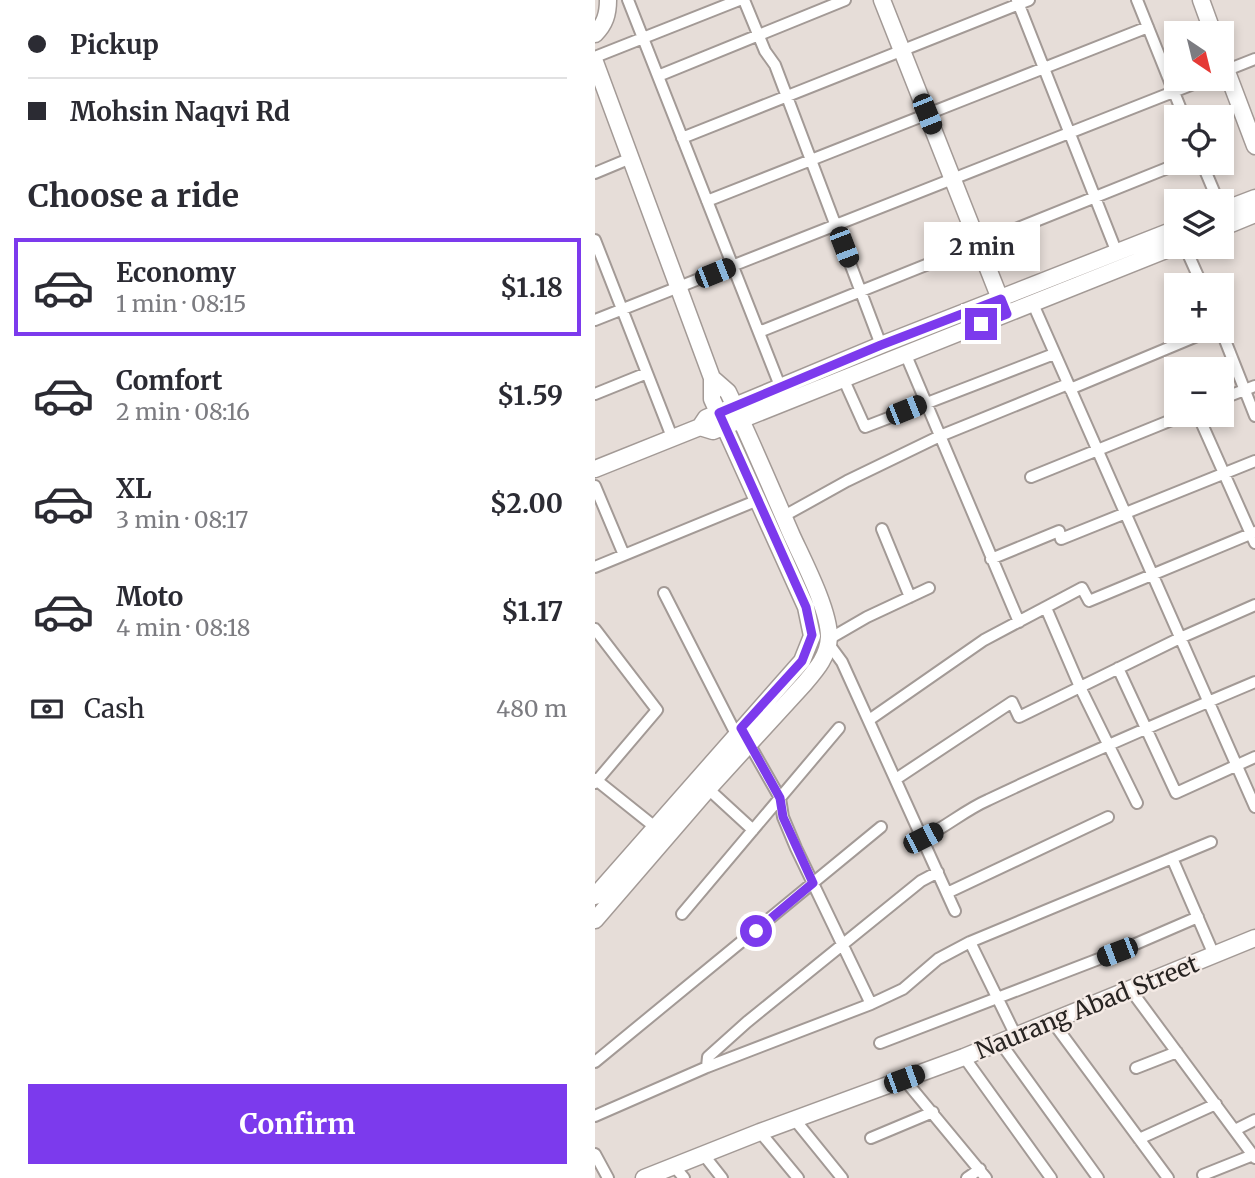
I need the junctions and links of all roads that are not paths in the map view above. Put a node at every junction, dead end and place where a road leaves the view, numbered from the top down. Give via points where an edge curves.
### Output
1 (628, 0) edge
2 (742, 0) edge
3 (845, 0) edge
4 (882, 0) edge
5 (1137, 0) edge
6 (1201, 0) edge
7 (610, 1) edge
8 (1021, 1) edge
9 (1209, 21) edge
10 (1148, 27) junction
11 (595, 34) edge
12 (759, 35) junction
13 (643, 38) junction
14 (902, 51) junction
15 (1255, 59) edge
16 (595, 60) edge
17 (1234, 64) edge
18 (1044, 68) junction
19 (658, 76) junction
20 (1233, 91) edge
21 (1174, 92) junction
22 (787, 96) junction
23 (1179, 105) edge
24 (927, 114) junction
25 (1070, 133) junction
26 (682, 138) junction
27 (1255, 146) edge
28 (631, 158) junction
29 (811, 160) junction
30 (1164, 169) edge
31 (595, 173) edge
32 (953, 179) junction
33 (1095, 197) junction
34 (1255, 198) edge
35 (707, 201) junction
36 (1234, 206) edge
37 (1255, 214) edge
38 (1234, 223) edge
39 (836, 225) junction
40 (1164, 234) edge
41 (596, 244) edge
42 (979, 244) junction
43 (1164, 251) edge
44 (1117, 253) junction
45 (733, 265) junction
46 (678, 287) junction
47 (861, 292) junction
48 (1033, 304) junction
49 (1004, 307) junction
50 (622, 309) junction
51 (595, 320) edge
52 (759, 332) junction
53 (1178, 343) edge
54 (1228, 343) edge
55 (881, 345) junction
56 (905, 353) junction
57 (1054, 354) junction
58 (647, 373) junction
59 (843, 378) junction
60 (712, 379) junction
61 (781, 386) junction
62 (1069, 386) junction
63 (1250, 388) edge
64 (595, 394) edge
65 (926, 402) junction
66 (738, 412) junction
67 (1255, 416) edge
68 (722, 419) junction
69 (1164, 423) edge
70 (1203, 427) edge
71 (940, 436) junction
72 (672, 437) junction
73 (1097, 450) junction
74 (1255, 461) edge
75 (595, 469) edge
76 (1224, 473) junction
77 (1031, 477) dead end
78 (595, 486) edge
79 (758, 499) junction
80 (1125, 514) junction
81 (784, 516) junction
82 (882, 528) dead end
83 (1254, 536) edge
84 (624, 555) junction
85 (991, 559) junction
86 (595, 567) edge
87 (1153, 576) junction
88 (929, 589) dead end
89 (664, 593) dead end
90 (910, 597) junction
91 (1255, 605) edge
92 (1045, 608) junction
93 (1019, 622) junction
94 (595, 629) edge
95 (1180, 638) junction
96 (828, 641) junction
97 (1118, 668) junction
98 (1255, 682) edge
99 (1080, 687) junction
100 (1208, 702) junction
101 (869, 720) junction
102 (839, 728) dead end
103 (1145, 729) junction
104 (738, 731) junction
105 (750, 744) junction
106 (1108, 745) junction
107 (1255, 757) edge
108 (1237, 765) junction
109 (896, 779) junction
110 (596, 781) edge
111 (703, 784) junction
112 (780, 798) junction
113 (1137, 803) dead end
114 (1255, 807) edge
115 (1108, 817) dead end
116 (655, 827) junction
117 (881, 827) dead end
118 (753, 830) junction
119 (923, 838) junction
120 (1212, 842) dead end
121 (1172, 858) junction
122 (939, 872) junction
123 (813, 883) junction
124 (947, 893) junction
125 (595, 896) edge
126 (954, 911) dead end
127 (682, 914) dead end
128 (1198, 917) junction
129 (595, 920) edge
130 (1255, 938) edge
131 (971, 942) junction
132 (843, 945) junction
133 (1214, 955) junction
134 (1130, 989) junction
135 (997, 998) junction
136 (871, 1004) junction
137 (1052, 1021) junction
138 (1008, 1039) junction
139 (880, 1043) dead end
140 (1177, 1052) junction
141 (964, 1057) junction
142 (595, 1062) edge
143 (707, 1067) junction
144 (1136, 1068) dead end
145 (904, 1079) junction
146 (1216, 1104) junction
147 (933, 1112) junction
148 (595, 1116) edge
149 (795, 1120) junction
150 (1255, 1120) edge
151 (1235, 1130) junction
152 (759, 1132) junction
153 (871, 1138) dead end
154 (1139, 1139) junction
155 (595, 1154) edge
156 (703, 1154) junction
157 (1254, 1156) edge
158 (679, 1172) edge
159 (983, 1173) edge
160 (1203, 1175) dead end
161 (608, 1178) edge
162 (644, 1178) edge
163 (722, 1178) edge
164 (798, 1178) edge
165 (842, 1178) edge
166 (967, 1178) edge
167 (1051, 1178) edge
168 (1098, 1178) edge
169 (1168, 1178) edge

1 - 13 street
2 - 12 street
2 - 13 street
3 - 12 street
4 - 14 street
5 - 10 street
6 - 9 street
7 - 11 street via 604,24
8 - 14 street
8 - 18 street
10 - 18 street
10 - 21 street
12 - 19 street
12 - 22 street
13 - 16 street
13 - 19 street
14 - 22 street
14 - 24 street
15 - 17 street
16 - 28 street
18 - 24 street
18 - 25 street
19 - 26 street
20 - 27 street
21 - 23 street
21 - 25 street
22 - 26 street
22 - 29 street
24 - 29 street
24 - 32 street
25 - 32 street
25 - 33 street
26 - 35 street
28 - 31 street
28 - 46 street
29 - 35 street
29 - 39 street
30 - 33 street
32 - 39 street
32 - 42 street
33 - 42 street
33 - 44 street
34 - 36 street
35 - 45 street
37 - 38 street
39 - 45 street
39 - 47 street
40 - 44 street
41 - 50 street
42 - 47 street
42 - 49 street
43 - 48 street
44 - 49 street
45 - 46 street
45 - 52 street
46 - 50 street
46 - 60 street
47 - 52 street
47 - 55 street
48 - 49 street
48 - 57 street
49 - 55 street
49 - 56 street
50 - 51 street
50 - 58 street
52 - 61 street
53 - 62 street
54 - 63 street
55 - 61 street
56 - 59 street
56 - 65 street
57 - 62 street
57 - 65 street
58 - 64 street
58 - 72 street
59 - 65 street via 865,426
59 - 66 street
60 - 66 street via 728,392
60 - 68 street via 712,399
61 - 66 street
62 - 71 street
62 - 73 street
63 - 67 street
65 - 71 street
66 - 68 street
66 - 81 street
68 - 72 street via 713,430 700,427
68 - 79 street
69 - 73 street
70 - 76 street
71 - 81 street
71 - 85 street
72 - 75 street
73 - 77 street
73 - 80 street
74 - 76 street
76 - 80 street
76 - 83 street
78 - 84 street
79 - 84 street
79 - 104 street via 806,607 812,635 802,661
80 - 85 street via 1062,539 1059,531
80 - 87 street
81 - 96 street via 826,617
82 - 90 street
83 - 87 street
84 - 86 street
85 - 93 street
87 - 92 street via 1090,601 1082,589
87 - 95 street
88 - 90 street
89 - 104 street
90 - 96 street
91 - 95 street
92 - 93 street
92 - 99 street
93 - 101 street via 984,640
94 - 110 street via 656,710
95 - 97 street
95 - 100 street
96 - 101 street
96 - 105 street via 818,667
97 - 99 street
97 - 103 street
98 - 100 street
99 - 106 street
99 - 109 street via 1019,717 1012,702
100 - 103 street
100 - 108 street
101 - 109 street
102 - 112 street
103 - 106 street
103 - 108 street via 1176,793
104 - 105 street
104 - 111 street
105 - 111 street
105 - 112 street
106 - 113 street
106 - 119 street via 984,801
107 - 108 street
108 - 114 street
109 - 119 street
110 - 116 street
111 - 116 street
111 - 118 street
111 - 129 street
112 - 118 street
112 - 123 street via 783,817
115 - 124 street
116 - 125 street
117 - 123 street
118 - 127 street
119 - 122 street
120 - 121 street
121 - 128 street
121 - 131 street
122 - 124 street
122 - 132 street via 921,881
123 - 132 street
123 - 142 street
124 - 126 street
128 - 133 street
128 - 135 street
130 - 133 street, Naurang Abad Street
131 - 135 street
131 - 136 street via 938,959 902,989
132 - 136 street
132 - 143 street via 747,1022 708,1057
133 - 134 street, Naurang Abad Street
134 - 137 street, Naurang Abad Street
134 - 140 street
135 - 138 street
135 - 139 street
136 - 143 street
137 - 138 street, Naurang Abad Street
137 - 154 street
138 - 141 street, Naurang Abad Street
138 - 168 street
140 - 144 street
140 - 146 street
141 - 145 street, Naurang Abad Street
141 - 167 street
143 - 148 street
145 - 147 street
145 - 149 street, Naurang Abad Street
146 - 151 street
146 - 154 street
147 - 153 street
147 - 159 street
149 - 152 street, Naurang Abad Street
149 - 165 street
150 - 151 street
151 - 157 street
152 - 156 street, Naurang Abad Street
152 - 164 street
154 - 169 street
155 - 161 street
156 - 158 street, Naurang Abad Street
156 - 163 street
157 - 160 street
158 - 162 street, Naurang Abad Street
159 - 166 street

